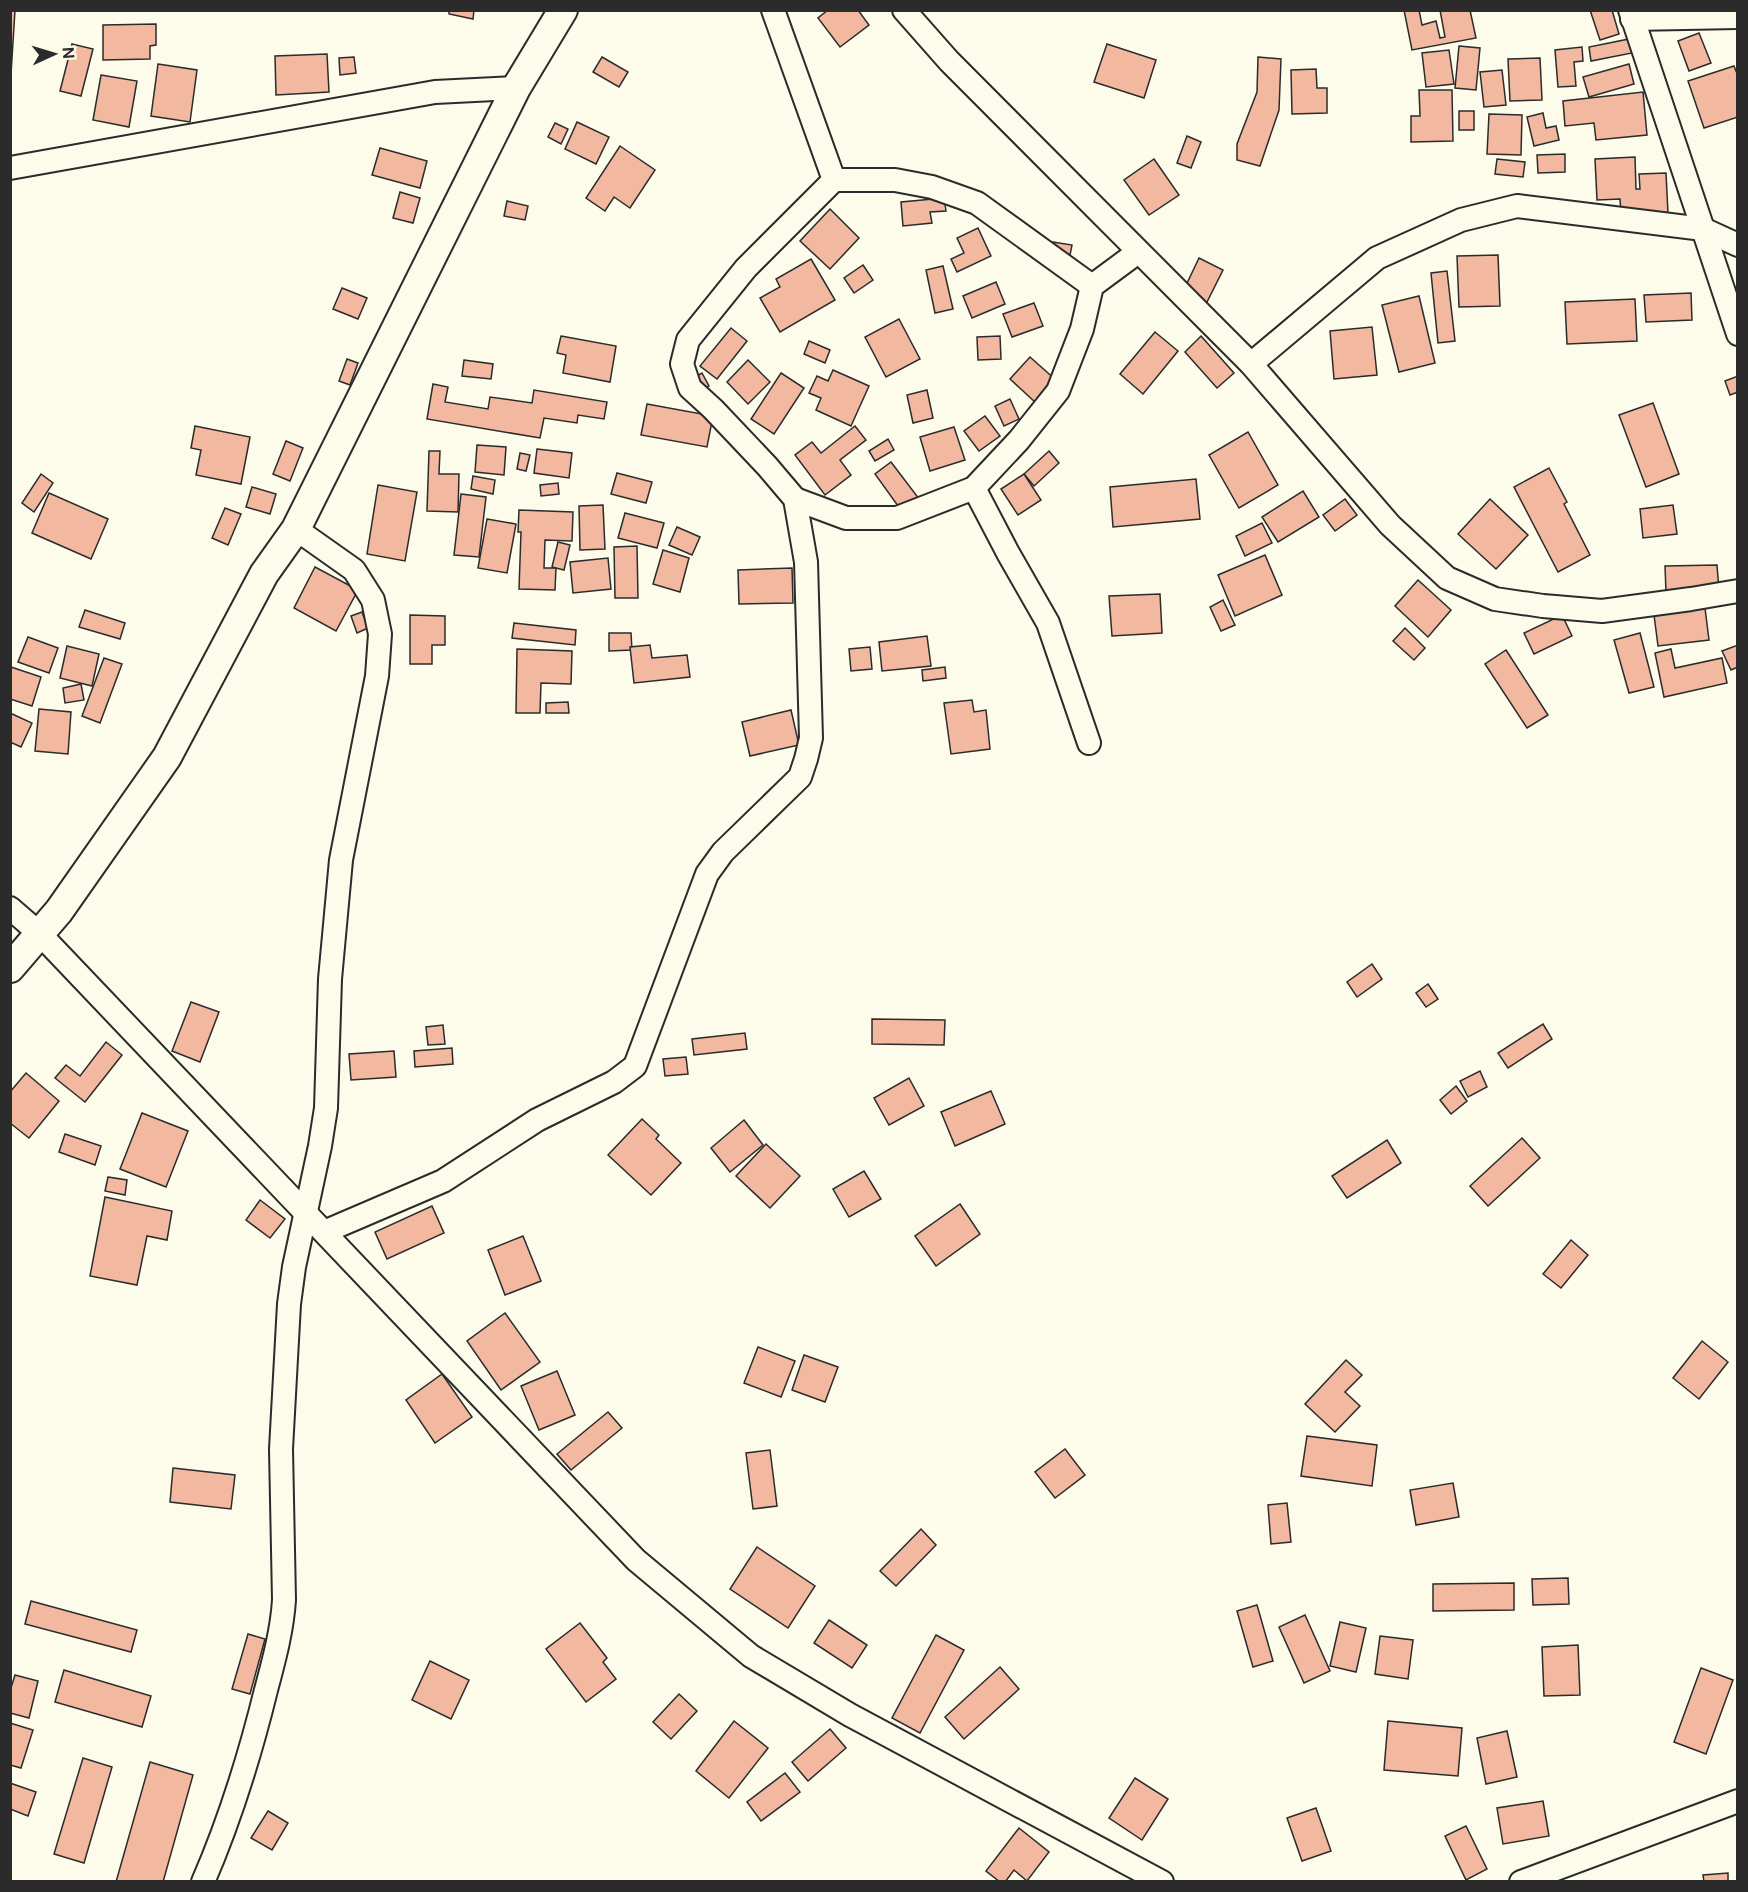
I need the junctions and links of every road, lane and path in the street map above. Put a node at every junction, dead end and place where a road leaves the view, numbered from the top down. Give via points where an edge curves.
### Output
1 (563, 10) edge
2 (773, 10) edge
3 (904, 10) edge
4 (1631, 15) edge
5 (1737, 17) edge
6 (516, 88) junction
7 (10, 168) edge
8 (834, 180) junction
9 (1702, 229) junction
10 (1737, 245) edge
11 (1138, 252) junction
12 (1092, 286) junction
13 (1737, 334) edge
14 (1251, 364) junction
15 (974, 488) junction
16 (795, 499) junction
17 (296, 529) junction
18 (1737, 591) edge
19 (1089, 744) dead end
20 (10, 908) edge
21 (40, 933) junction
22 (10, 968) edge
23 (306, 1214) junction
24 (324, 1232) junction
25 (1737, 1801) edge
26 (203, 1881) edge
27 (1162, 1881) edge
28 (1521, 1881) edge

1 - 6 main road
2 - 8 street
3 - 11 street
4 - 5 street
4 - 9 street
6 - 7 street via 435,92
6 - 17 main road
8 - 12 street via 895,180 932,187 977,203
8 - 16 street via 746,268 688,340 682,364 690,388
9 - 10 street
9 - 13 street
9 - 14 street via 1517,206 1461,220 1377,258
11 - 12 street
11 - 14 street
12 - 15 street via 1082,329 1058,391
14 - 18 street via 1390,525 1447,578 1495,599 1602,611
15 - 16 street via 897,518 846,518
15 - 19 street via 1048,623
16 - 24 street via 807,562 811,738 806,759 800,777 723,852 707,874 635,1066 614,1082 537,1120 443,1181
17 - 21 main road via 264,574 167,757
17 - 23 street via 354,570 373,600 380,634 377,676 341,860 330,979 326,1108
20 - 21 street
21 - 22 main road
21 - 23 street
23 - 24 street
23 - 26 street via 289,1304 281,1449 283,1624 252,1742
24 - 27 street via 636,1560 751,1656 850,1715
25 - 28 street

